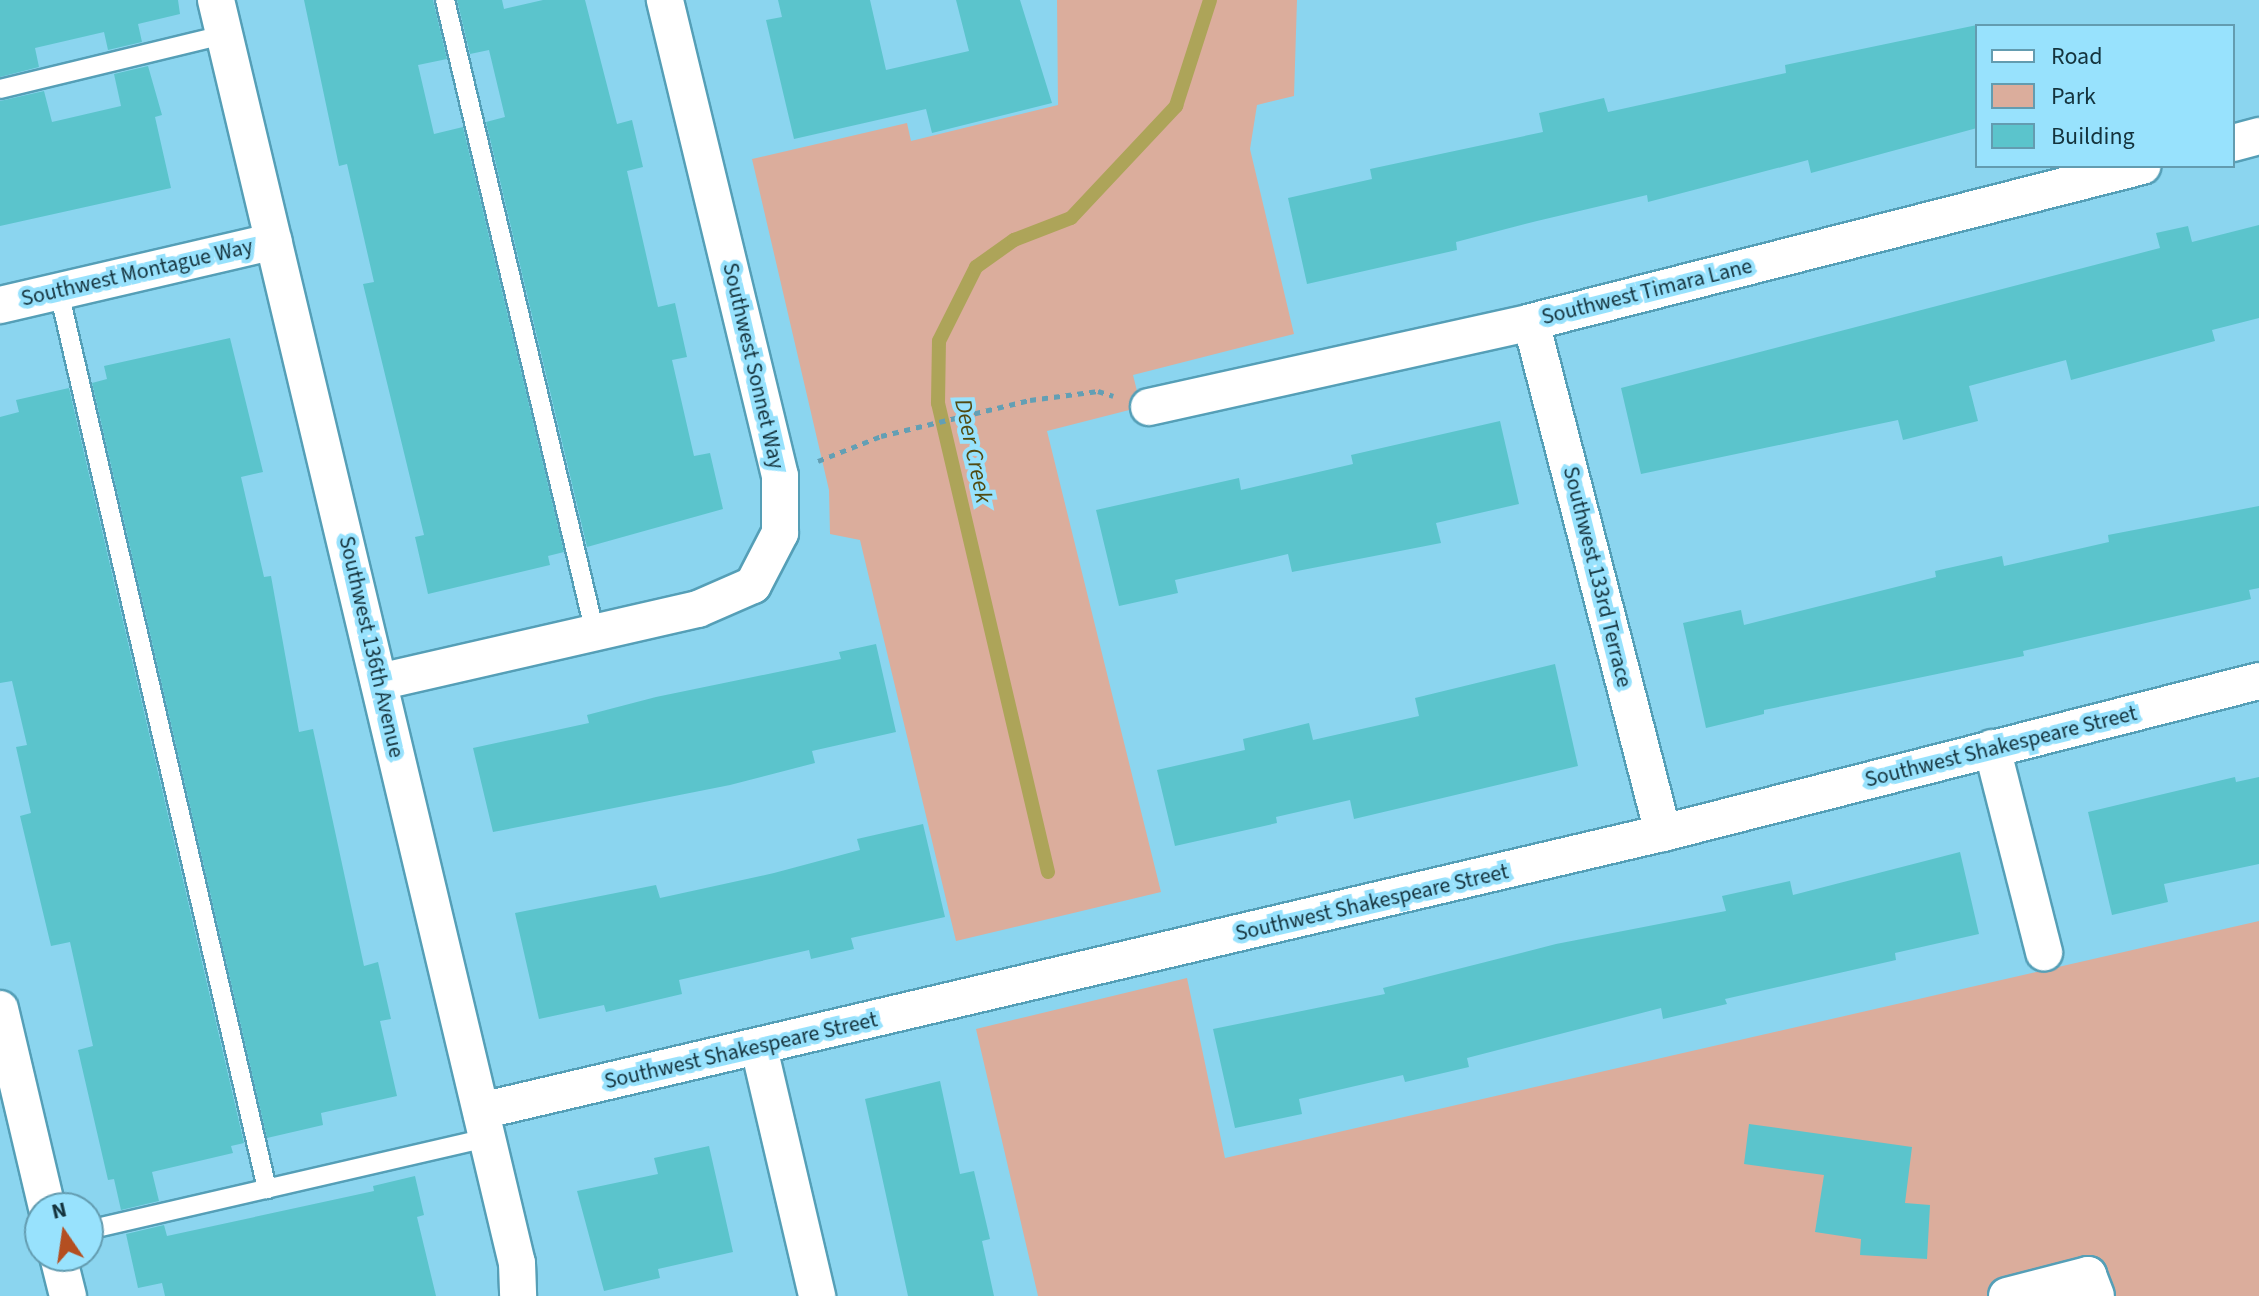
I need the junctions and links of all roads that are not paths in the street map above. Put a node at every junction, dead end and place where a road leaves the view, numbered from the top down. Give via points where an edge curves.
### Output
1 (216, 0) edge
2 (445, 0) edge
3 (665, 0) edge
4 (224, 35) junction
5 (0, 89) edge
6 (2259, 136) edge
7 (2235, 142) edge
8 (2134, 168) edge
9 (274, 241) junction
10 (59, 292) junction
11 (0, 305) edge
12 (1531, 322) junction
13 (1149, 407) road end
14 (595, 633) junction
15 (2259, 681) edge
16 (379, 682) junction
17 (1992, 748) junction
18 (1663, 833) junction
19 (2044, 952) dead end
20 (0, 1009) edge
21 (759, 1048) junction
22 (484, 1124) junction
23 (267, 1189) junction
24 (43, 1192) edge
25 (104, 1226) edge
26 (62, 1272) edge
27 (68, 1296) edge
28 (518, 1296) edge
29 (817, 1296) edge
30 (2007, 1296) edge
31 (2096, 1296) edge

1 - 4 street, Southwest 136th Avenue
2 - 14 lane
3 - 14 street, Southwest Sonnet Way via 780,476 780,533 753,585 698,609
4 - 5 lane
4 - 9 street, Southwest 136th Avenue
6 - 7 street
8 - 12 street, Southwest Timara Lane
9 - 10 street, Southwest Montague Way
9 - 16 street, Southwest 136th Avenue
10 - 11 street, Southwest Montague Way
10 - 23 lane
12 - 13 street, Southwest Timara Lane
12 - 18 street, Southwest 133rd Terrace
14 - 16 street, Southwest Sonnet Way
15 - 17 street, Southwest Shakespeare Street
16 - 22 street, Southwest 136th Avenue
17 - 18 street, Southwest Shakespeare Street
17 - 19 street
18 - 21 street, Southwest Shakespeare Street
20 - 24 street
21 - 22 street, Southwest Shakespeare Street
21 - 29 street
22 - 23 lane
22 - 28 street, Southwest 136th Avenue via 517,1263
23 - 25 lane
26 - 27 street
30 - 31 street via 2088,1275

